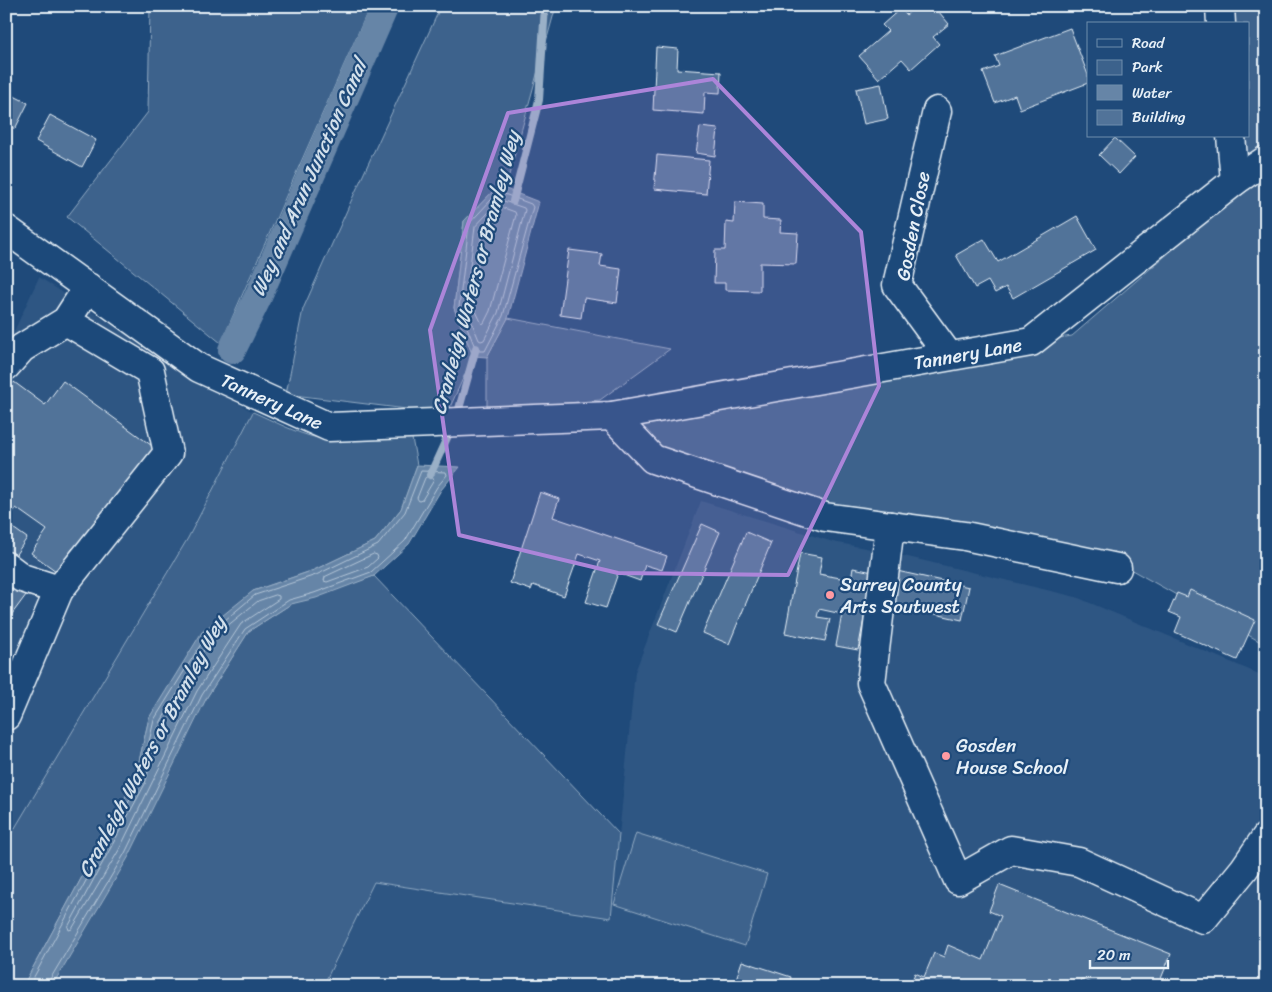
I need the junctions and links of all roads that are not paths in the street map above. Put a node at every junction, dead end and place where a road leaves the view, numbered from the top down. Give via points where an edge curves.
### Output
1 (1220, 6) edge
2 (1222, 22) edge
3 (937, 111) dead end
4 (1231, 138) edge
5 (1266, 160) edge
6 (1235, 181) junction
7 (6, 229) edge
8 (88, 287) junction
9 (66, 321) junction
10 (950, 356) junction
11 (6, 366) edge
12 (612, 416) junction
13 (890, 526) junction
14 (6, 566) edge
15 (1117, 568) dead end
16 (58, 590) junction
17 (11, 688) edge
18 (6, 716) edge
19 (1266, 837) edge

1 - 2 street
3 - 10 street, Gosden Close via 897,285
4 - 6 street
5 - 6 street, Tannery Lane
6 - 10 street, Tannery Lane via 1030,342
7 - 8 street, Tannery Lane
8 - 9 street
8 - 12 street, Tannery Lane via 199,368 329,427
9 - 11 street via 22,348
9 - 16 street via 150,371 168,453
10 - 12 street, Tannery Lane
12 - 13 street via 653,459 825,517
13 - 15 street via 965,536
13 - 19 street via 871,683 958,880 1012,850 1079,862 1203,919
14 - 16 street via 22,578
16 - 17 street
17 - 18 street

